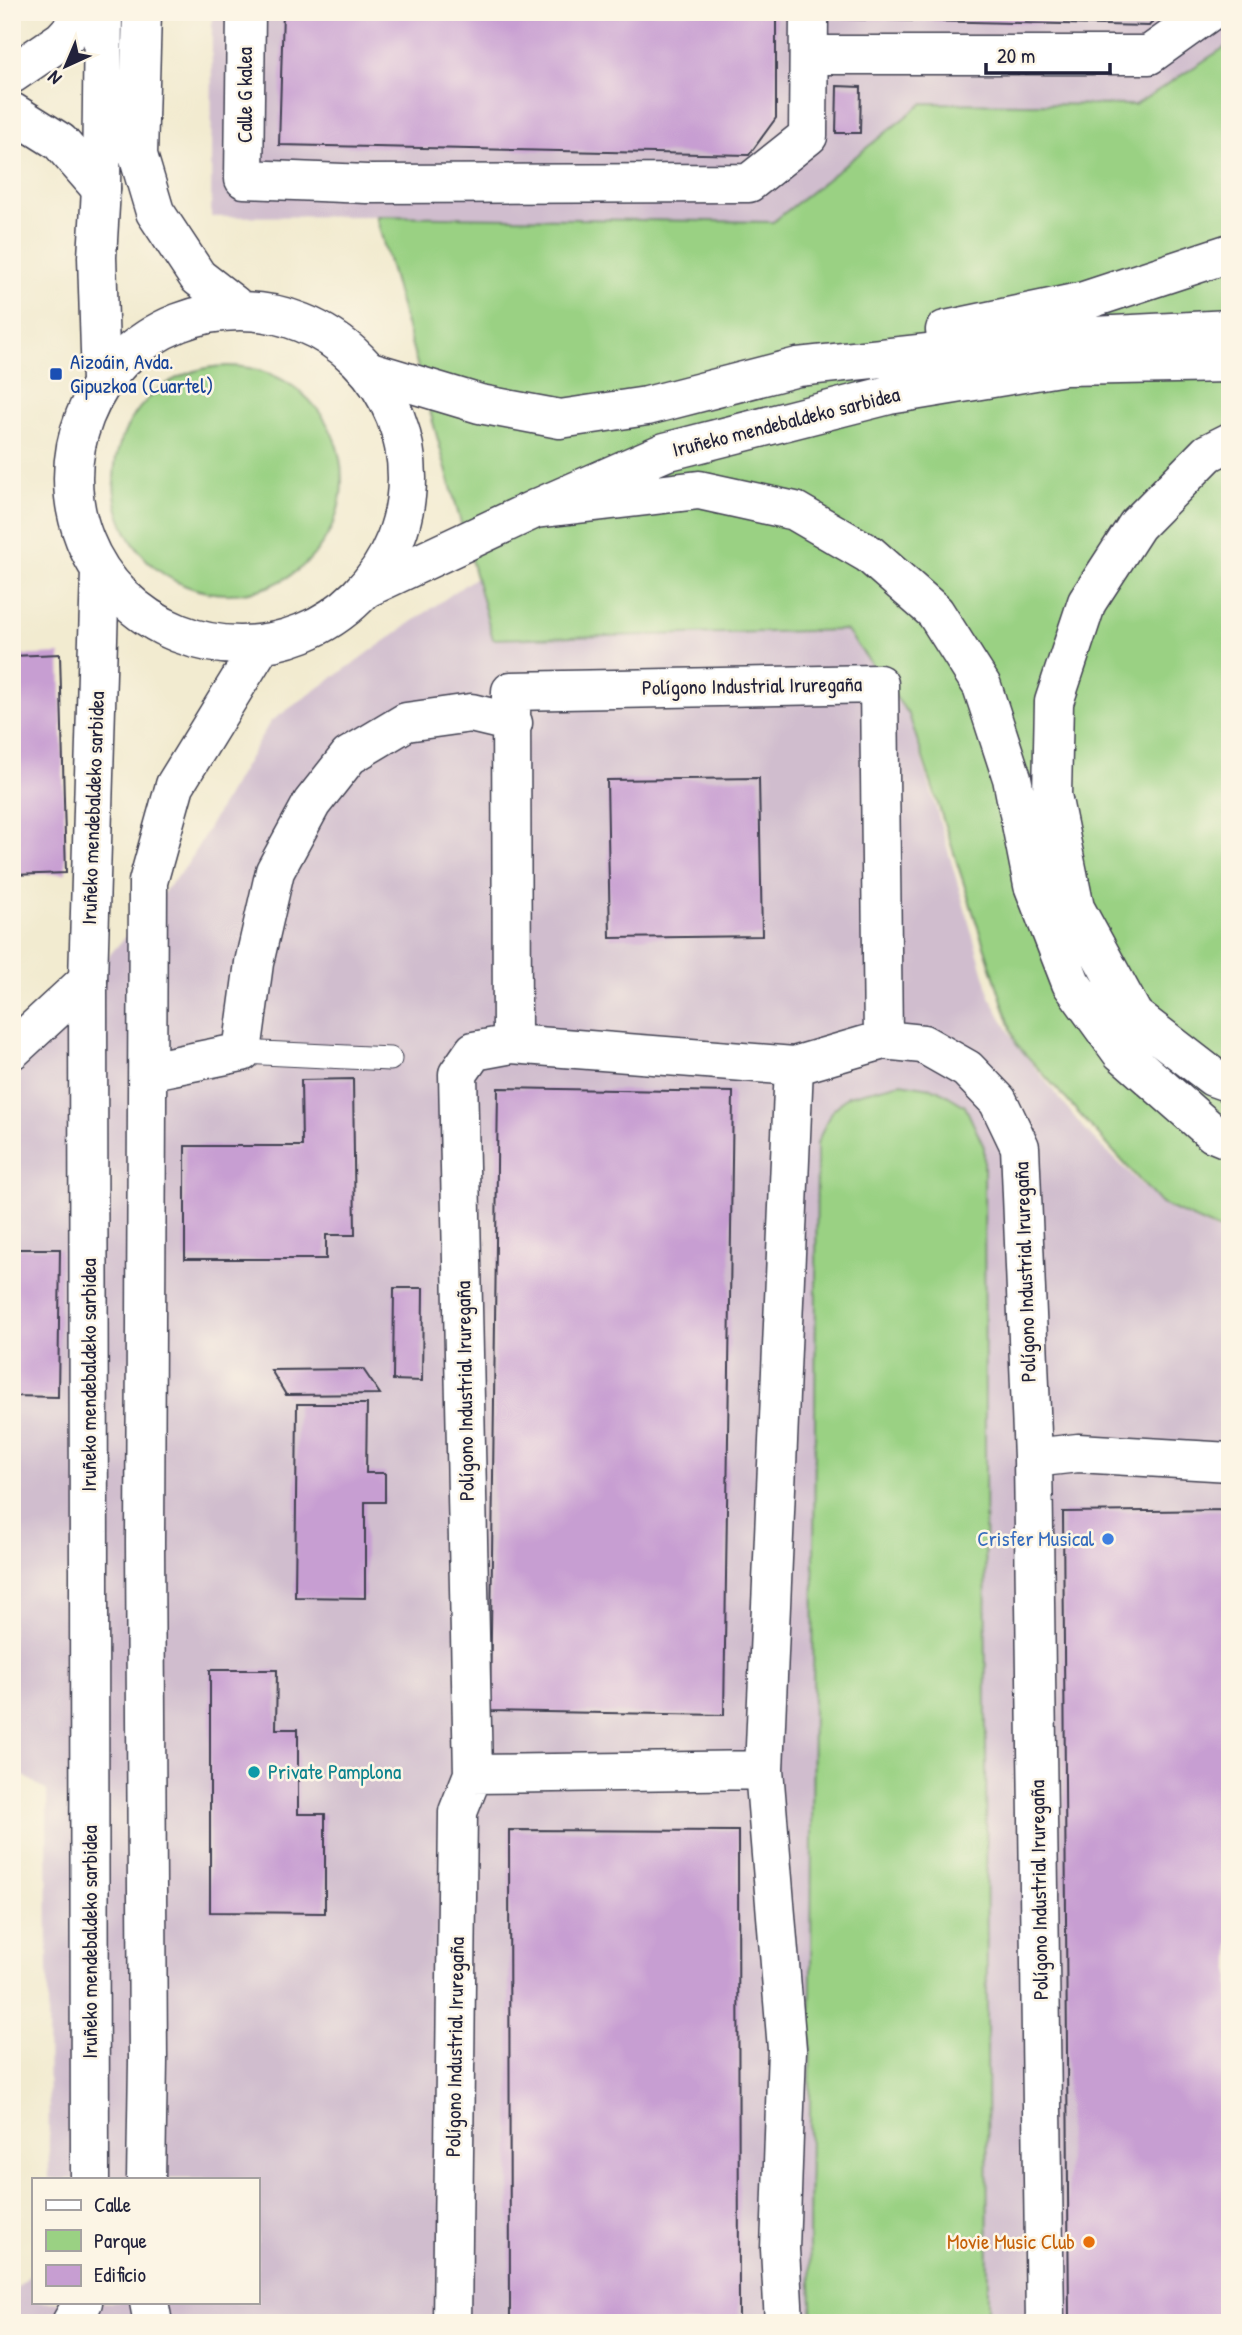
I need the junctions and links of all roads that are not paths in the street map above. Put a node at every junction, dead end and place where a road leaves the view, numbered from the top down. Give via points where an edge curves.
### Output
1 (88, 12) edge
2 (103, 12) edge
3 (142, 12) edge
4 (246, 12) edge
5 (809, 12) edge
6 (1209, 12) edge
7 (810, 55) junction
8 (12, 74) edge
9 (12, 112) edge
10 (101, 188) junction
11 (1230, 253) edge
12 (234, 305) junction
13 (1230, 329) edge
14 (1230, 363) edge
15 (798, 367) junction
16 (370, 371) junction
17 (101, 382) junction
18 (1230, 442) edge
19 (535, 509) junction
20 (100, 571) junction
21 (369, 587) junction
22 (261, 645) junction
23 (513, 723) junction
24 (88, 981) junction
25 (16, 1041) edge
26 (883, 1041) junction
27 (512, 1044) junction
28 (242, 1052) junction
29 (390, 1059) dead end
30 (794, 1066) junction
31 (148, 1071) junction
32 (1230, 1083) edge
33 (1230, 1140) edge
34 (1033, 1458) junction
35 (1230, 1462) edge
36 (764, 1770) junction
37 (473, 1774) junction
38 (90, 2178) edge
39 (146, 2178) edge
40 (82, 2304) edge
41 (149, 2304) edge
42 (71, 2323) edge
43 (153, 2323) edge
44 (452, 2323) edge
45 (784, 2323) edge
46 (1045, 2323) edge

1 - 8 main road via 62,40
2 - 10 main road
3 - 12 main road via 138,155 155,212 198,277
4 - 7 main road, Calle G kalea via 244,179 367,184 749,183 808,136
5 - 7 main road
6 - 7 main road via 1149,55
9 - 10 main road via 60,142
10 - 17 main road via 97,257
11 - 15 main road via 1084,302 974,322
12 - 16 main road via 276,313 328,334
12 - 17 main road via 174,323 133,347
13 - 15 main road, Iruñeko mendebaldeko sarbidea via 1075,337
14 - 19 main road, Iruñeko mendebaldeko sarbidea via 1065,366 889,395 665,452
15 - 16 main road, Iruñeko mendebaldeko sarbidea via 647,406 559,419 481,404
16 - 21 main road via 400,422 409,480 398,537
17 - 20 main road via 79,427 72,477 79,526
18 - 32 main road via 1208,453 1137,525 1087,602 1054,702 1052,795 1075,908 1134,1016 1213,1077
19 - 21 main road, Iruñeko mendebaldeko sarbidea
19 - 33 main road via 699,490 795,512 869,554 935,612 982,686 1012,778 1033,885 1071,983 1121,1052 1213,1133
20 - 22 main road via 131,606 170,631 215,644
20 - 24 main road, Iruñeko mendebaldeko sarbidea
21 - 22 main road via 314,629
22 - 31 main road via 174,785 148,882
23 - 26 main road, Polígono Industrial Iruregaña via 512,691 879,684
23 - 27 main road, Polígono Industrial Iruregaña
23 - 28 main road via 471,713 406,722 349,756 313,803 275,871 254,963
24 - 25 main road
24 - 38 main road, Iruñeko mendebaldeko sarbidea
26 - 30 main road, Polígono Industrial Iruregaña
26 - 34 main road, Polígono Industrial Iruregaña via 923,1044 967,1069 998,1101 1020,1147
27 - 30 main road, Polígono Industrial Iruregaña
27 - 37 main road, Polígono Industrial Iruregaña via 474,1051 457,1074
28 - 29 lane
28 - 31 main road
30 - 36 main road
31 - 39 main road
34 - 35 main road via 1078,1453
34 - 46 main road, Polígono Industrial Iruregaña
36 - 37 main road
36 - 45 main road via 787,2049 780,2249
37 - 44 main road, Polígono Industrial Iruregaña via 458,1812
40 - 42 main road
41 - 43 main road

